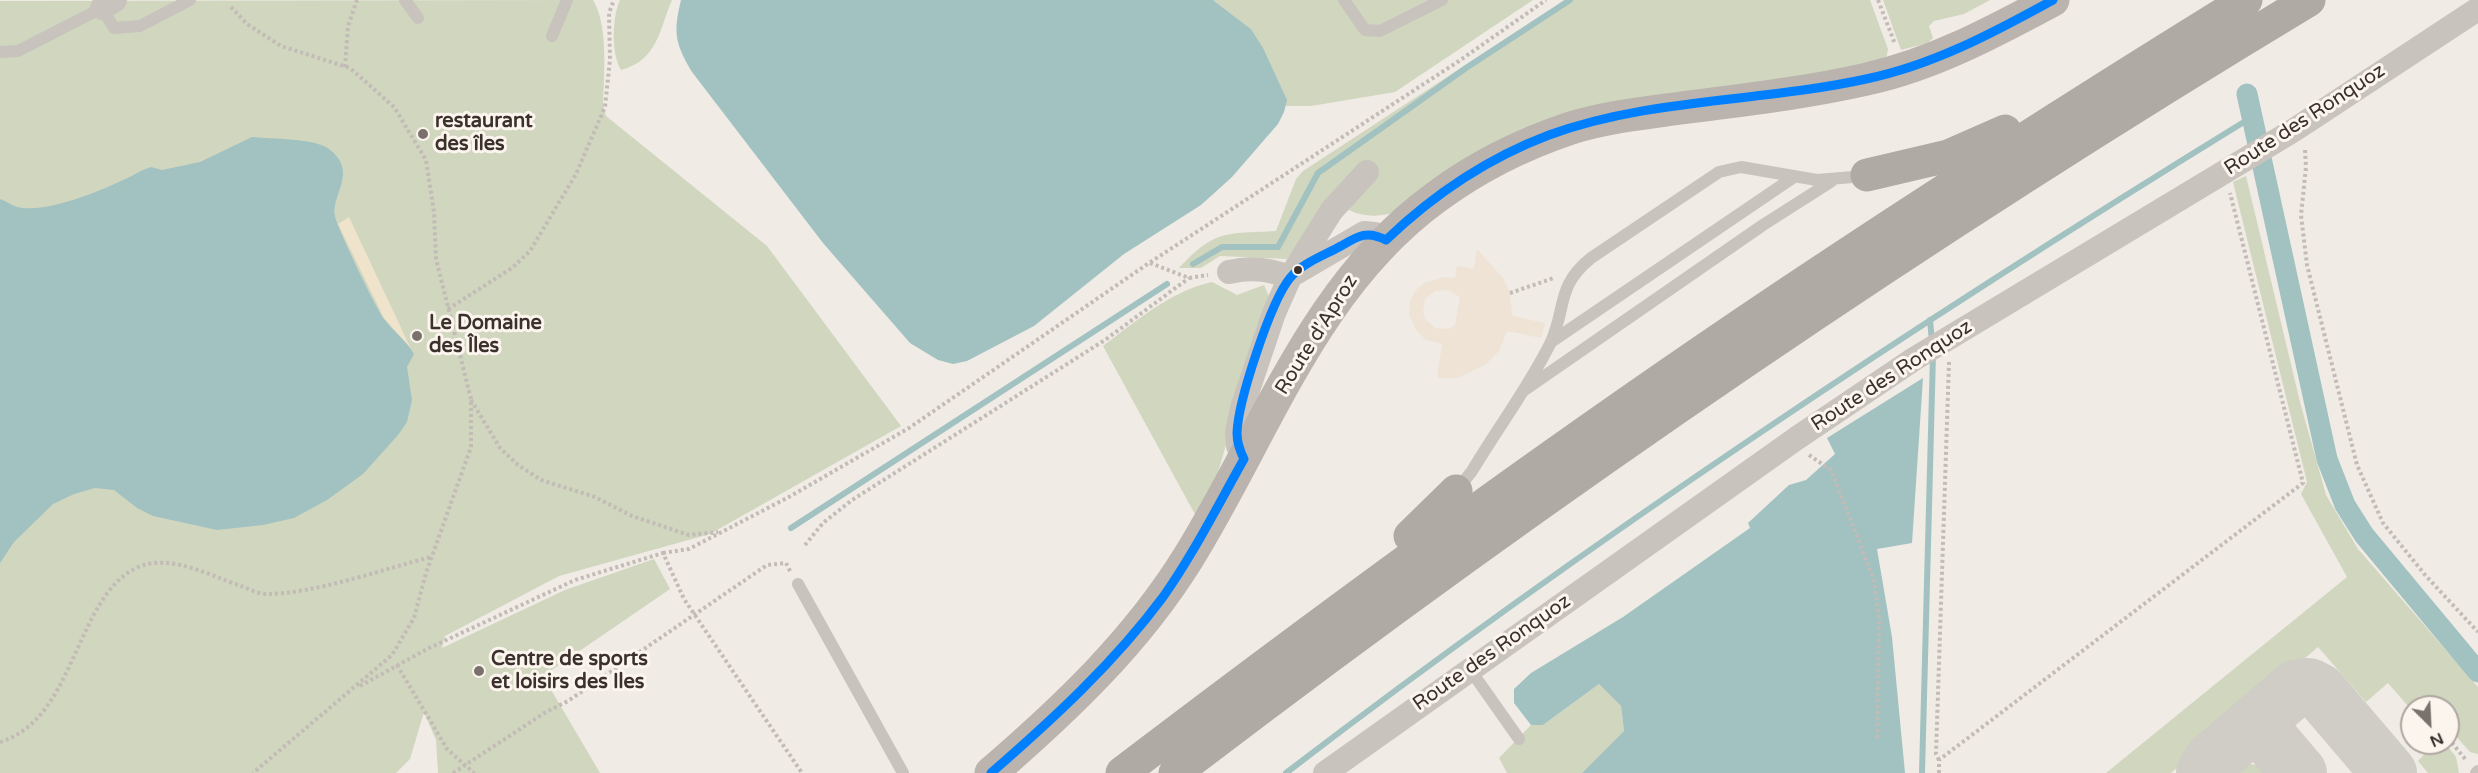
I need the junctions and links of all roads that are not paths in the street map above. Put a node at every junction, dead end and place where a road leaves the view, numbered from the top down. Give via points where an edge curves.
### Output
1 (190, 0) edge
2 (405, 0) edge
3 (567, 0) edge
4 (1344, 0) edge
5 (1442, 0) edge
6 (2053, 0) edge
7 (2246, 0) edge
8 (2309, 0) edge
9 (109, 4) edge
10 (2478, 9) edge
11 (418, 18) dead end
12 (552, 36) dead end
13 (0, 52) edge
14 (2134, 69) junction
15 (1366, 172) dead end
16 (1867, 175) joint
17 (1794, 177) junction
18 (1832, 181) junction
19 (1386, 240) junction
20 (1229, 272) road end
21 (1290, 277) junction
22 (1551, 342) junction
23 (1518, 394) junction
24 (1244, 459) junction
25 (1456, 491) joint
26 (798, 584) road end
27 (1469, 668) junction
28 (1257, 670) junction
29 (1519, 739) dead end
30 (903, 773) edge
31 (991, 773) edge
32 (1122, 773) edge
33 (1175, 773) edge
34 (1325, 773) edge

1 - 9 lane via 140,26 114,28
2 - 11 lane
3 - 12 lane
4 - 5 lane via 1365,30 1380,31
6 - 19 street, Route d'Aproz via 1945,55 1868,79 1634,114 1574,127 1474,172 1434,198
7 - 14 highway
8 - 33 highway via 2039,168 1716,381 1449,569
9 - 13 lane via 18,51
10 - 27 street, Route des Ronquoz via 2289,133 1914,359
14 - 16 highway via 1948,156
14 - 28 highway via 1894,223 1652,386
15 - 21 street via 1332,210
16 - 18 lane
17 - 18 lane
17 - 22 lane
17 - 22 lane via 1741,168 1719,172 1576,271 1562,298
18 - 23 lane
19 - 21 street via 1364,233
19 - 24 street, Route d'Aproz via 1334,301
20 - 21 street via 1270,269
21 - 24 street via 1242,408 1237,433
22 - 23 lane
23 - 25 lane
24 - 31 street, Route d'Aproz via 1188,559 1139,627 1087,686
25 - 28 highway via 1424,524
26 - 30 lane
27 - 29 lane
27 - 34 street, Route des Ronquoz
28 - 32 highway

